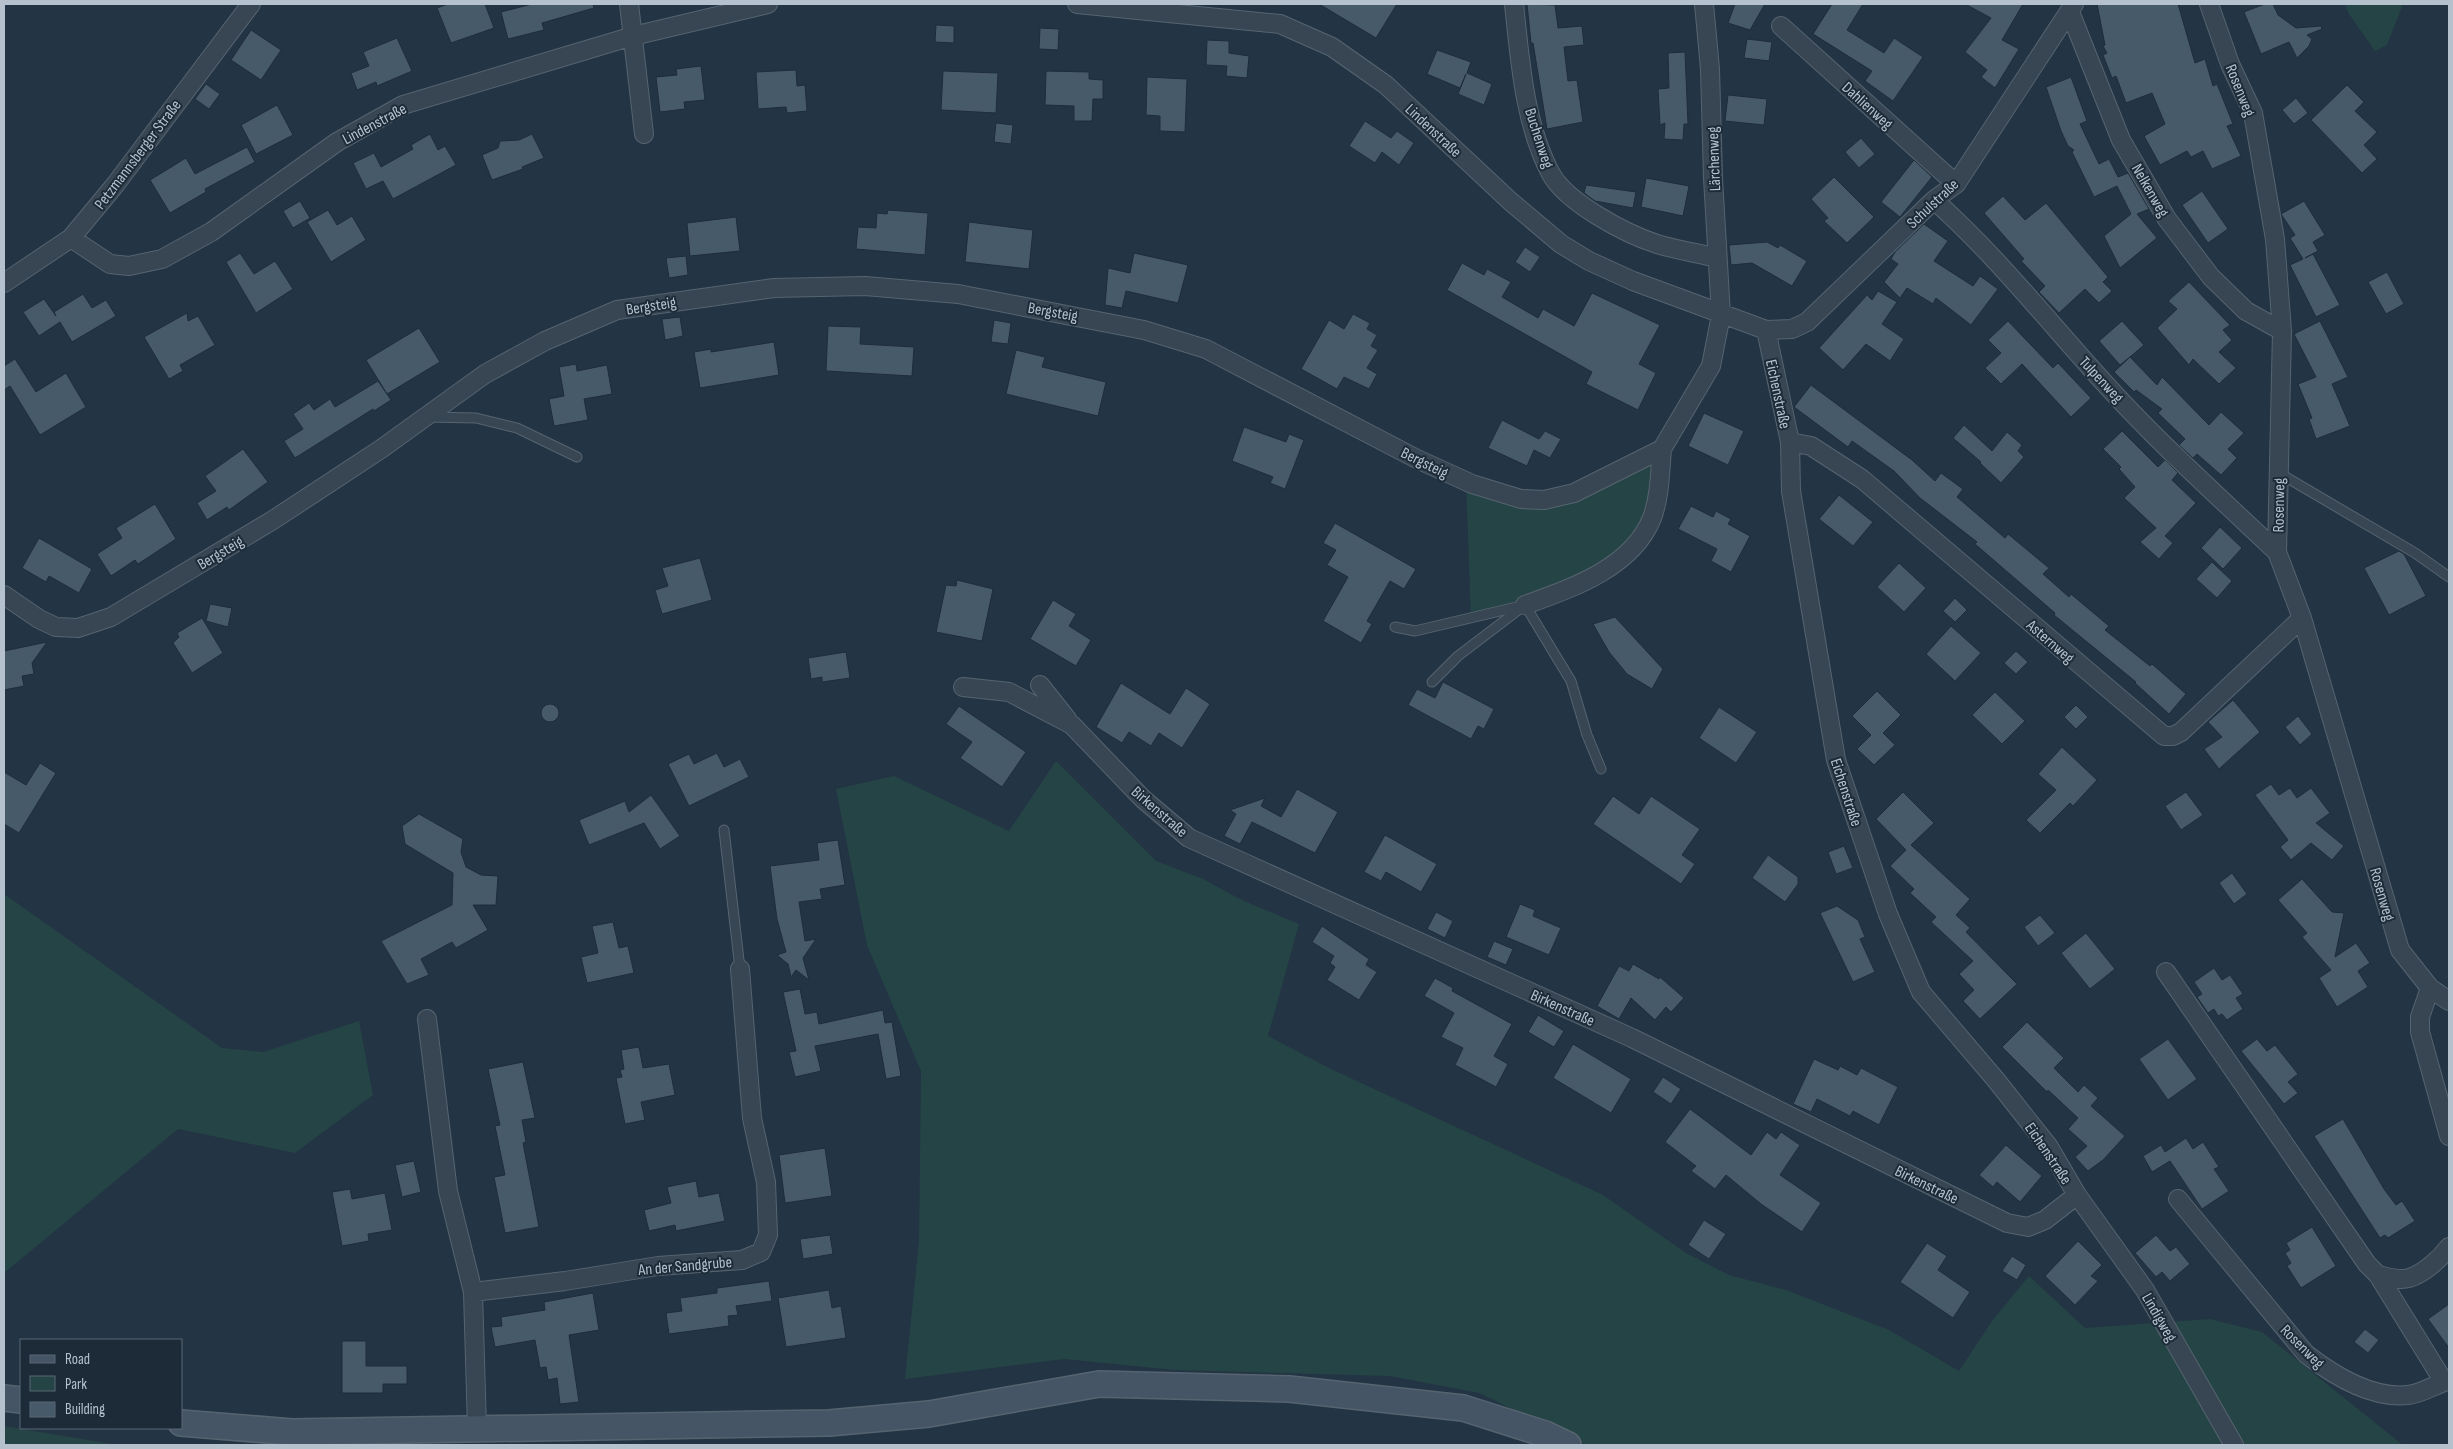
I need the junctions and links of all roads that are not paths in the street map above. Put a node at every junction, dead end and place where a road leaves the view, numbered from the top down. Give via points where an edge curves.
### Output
1 (252, 4) edge
2 (629, 4) edge
3 (768, 4) edge
4 (1077, 4) edge
5 (1514, 4) edge
6 (1704, 4) edge
7 (2209, 4) edge
8 (2072, 8) edge
9 (1781, 26) dead end
10 (633, 36) junction
11 (644, 134) dead end
12 (1956, 184) junction
13 (1934, 200) junction
14 (71, 238) junction
15 (1717, 258) junction
16 (4, 283) edge
17 (1721, 315) junction
18 (1766, 330) junction
19 (2282, 331) junction
20 (425, 417) junction
21 (1790, 442) junction
22 (1662, 449) junction
23 (577, 456) dead end
24 (2278, 473) junction
25 (2277, 552) junction
26 (2449, 577) edge
27 (4, 595) edge
28 (1525, 605) junction
29 (2302, 618) junction
30 (1395, 627) dead end
31 (1432, 682) dead end
32 (1040, 685) dead end
33 (963, 687) dead end
34 (1072, 725) junction
35 (1602, 769) dead end
36 (724, 830) dead end
37 (740, 970) joint
38 (2166, 972) dead end
39 (2430, 988) junction
40 (2449, 1001) edge
41 (427, 1019) dead end
42 (2449, 1136) edge
43 (2077, 1195) junction
44 (2178, 1199) dead end
45 (2449, 1248) edge
46 (2378, 1275) junction
47 (473, 1292) junction
48 (4, 1398) edge
49 (20, 1400) edge
50 (182, 1424) edge
51 (477, 1428) junction
52 (1568, 1445) edge
53 (2234, 1445) edge

1 - 14 street, Petzmannsberger Straße
2 - 10 street
3 - 10 street, Lindenstraße
4 - 17 street, Lindenstraße via 1280,24 1332,47 1386,85 1561,244 1633,281
5 - 15 street, Buchenweg via 1521,70 1535,134 1552,175 1576,200 1602,219 1656,244
6 - 15 street, Lärchenweg via 1710,69
7 - 19 street, Rosenweg via 2230,64 2253,113 2275,239
8 - 12 street, Schulstraße
8 - 19 street, Nelkenweg via 2122,140 2167,219 2211,277 2246,311
9 - 12 street, Dahlienweg
10 - 11 street
10 - 14 street, Lindenstraße via 403,105 337,142 211,232 162,259 129,266 110,264
12 - 13 street, Schulstraße
13 - 18 street, Schulstraße via 1807,322 1792,329
13 - 25 street, Tulpenweg via 1976,237 2109,388
14 - 16 street, Petzmannsberger Straße
15 - 17 street, Lärchenweg
17 - 18 street, Lindenstraße
17 - 22 street via 1711,366
18 - 21 street, Eichenstraße
19 - 24 street, Rosenweg
20 - 22 street, Bergsteig via 485,374 519,355 617,310 774,288 864,286 958,294 1144,330 1206,349 1417,459 1472,484 1521,499 1544,500 1574,493
20 - 23 lane via 476,418 517,428
20 - 27 street, Bergsteig via 273,520 111,617 78,628 56,627
21 - 29 street, Asternweg via 1811,446 1862,479 2164,736 2181,732
21 - 43 street, Eichenstraße via 1791,491 1836,760 1888,914 1921,992 2049,1147
22 - 28 street via 1652,518 1631,550 1573,588
24 - 25 street, Rosenweg
24 - 26 lane via 2415,553
25 - 29 street, Rosenweg
28 - 30 lane via 1415,631
28 - 31 lane via 1458,656
28 - 35 lane via 1571,681 1587,735
29 - 39 street, Rosenweg via 2400,950
32 - 34 street, Birkenstraße
33 - 34 street, Birkenstraße via 1010,692
34 - 43 street, Birkenstraße via 1143,798 1189,838 1632,1038 2007,1223 2028,1227 2045,1220
36 - 37 lane
37 - 47 street, An der Sandgrube via 752,1118 766,1182 768,1235 761,1252 742,1260 658,1266
38 - 46 street, Rosenweg via 2367,1264
39 - 40 street, Rosenweg
39 - 42 street via 2420,1017 2420,1032
41 - 47 street via 448,1191
43 - 53 street, Lindigweg via 2145,1290
44 - 46 street, Rosenweg via 2306,1354 2329,1372 2358,1386 2408,1395 2444,1382
45 - 46 street via 2444,1255 2409,1278
47 - 51 street
48 - 49 street
50 - 51 street via 292,1432
51 - 52 street via 829,1423 929,1414 1099,1384 1290,1389 1463,1408 1545,1434

